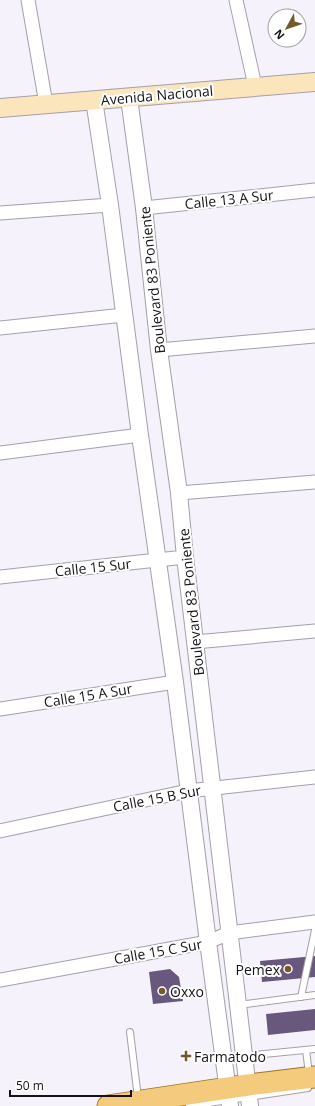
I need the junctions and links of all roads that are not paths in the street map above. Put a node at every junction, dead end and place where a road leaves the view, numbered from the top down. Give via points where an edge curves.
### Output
1 (28, 0) edge
2 (236, 0) edge
3 (315, 82) edge
4 (254, 86) junction
5 (128, 98) junction
6 (94, 100) junction
7 (46, 104) junction
8 (0, 108) edge
9 (315, 190) edge
10 (110, 205) junction
11 (144, 208) junction
12 (0, 213) edge
13 (124, 314) junction
14 (0, 328) edge
15 (315, 336) edge
16 (159, 350) junction
17 (140, 436) junction
18 (0, 453) edge
19 (315, 482) edge
20 (179, 493) junction
21 (185, 557) junction
22 (157, 560) junction
23 (0, 577) edge
24 (315, 631) edge
25 (195, 642) junction
26 (175, 682) junction
27 (0, 709) edge
28 (315, 778) edge
29 (213, 788) junction
30 (188, 791) junction
31 (0, 831) edge
32 (315, 922) edge
33 (315, 930) edge
34 (229, 932) junction
35 (208, 942) junction
36 (0, 980) edge
37 (315, 995) edge
38 (301, 997) junction
39 (238, 1004) junction
40 (130, 1032) dead end
41 (315, 1049) edge
42 (306, 1050) junction
43 (244, 1056) junction
44 (313, 1080) edge
45 (249, 1096) edge
46 (228, 1098) edge
47 (138, 1101) junction
48 (108, 1106) edge
49 (189, 1106) edge

1 - 7 street
2 - 4 street
3 - 4 main road, Avenida Nacional
4 - 5 main road, Avenida Nacional
5 - 6 main road, Avenida Nacional
5 - 11 street, Boulevard 83 Poniente
6 - 7 main road, Avenida Nacional
6 - 10 street, Boulevard 83 Poniente
7 - 8 main road, Avenida Nacional
9 - 11 street, Calle 13 A Sur
10 - 12 street
10 - 13 street, Boulevard 83 Poniente
11 - 16 street, Boulevard 83 Poniente
13 - 14 street
13 - 17 street, Boulevard 83 Poniente
15 - 16 street
16 - 20 street, Boulevard 83 Poniente
17 - 18 street
17 - 22 street, Boulevard 83 Poniente
19 - 20 street
20 - 21 street, Boulevard 83 Poniente
21 - 22 street, Calle 15 Sur
21 - 25 street, Boulevard 83 Poniente
22 - 23 street, Calle 15 Sur
22 - 26 street, Boulevard 83 Poniente
24 - 25 street
25 - 29 street, Boulevard 83 Poniente
26 - 27 street, Calle 15 A Sur
26 - 30 street, Boulevard 83 Poniente
28 - 29 street, Calle 15 B Sur
29 - 30 street, Calle 15 B Sur
29 - 34 street, Boulevard 83 Poniente
30 - 31 street, Calle 15 B Sur
30 - 35 street, Boulevard 83 Poniente
32 - 34 street, Calle 15 C Sur
33 - 38 lane
34 - 35 street, Calle 15 C Sur
34 - 39 street, Boulevard 83 Poniente
35 - 36 street, Calle 15 C Sur
35 - 46 street, Boulevard 83 Poniente
37 - 38 lane
38 - 39 lane
39 - 43 street, Boulevard 83 Poniente
40 - 47 lane
41 - 42 lane
42 - 43 lane
42 - 44 lane
43 - 45 street, Boulevard 83 Poniente
44 - 45 main road
45 - 46 main road
46 - 47 main road
46 - 49 lane
47 - 48 main road

